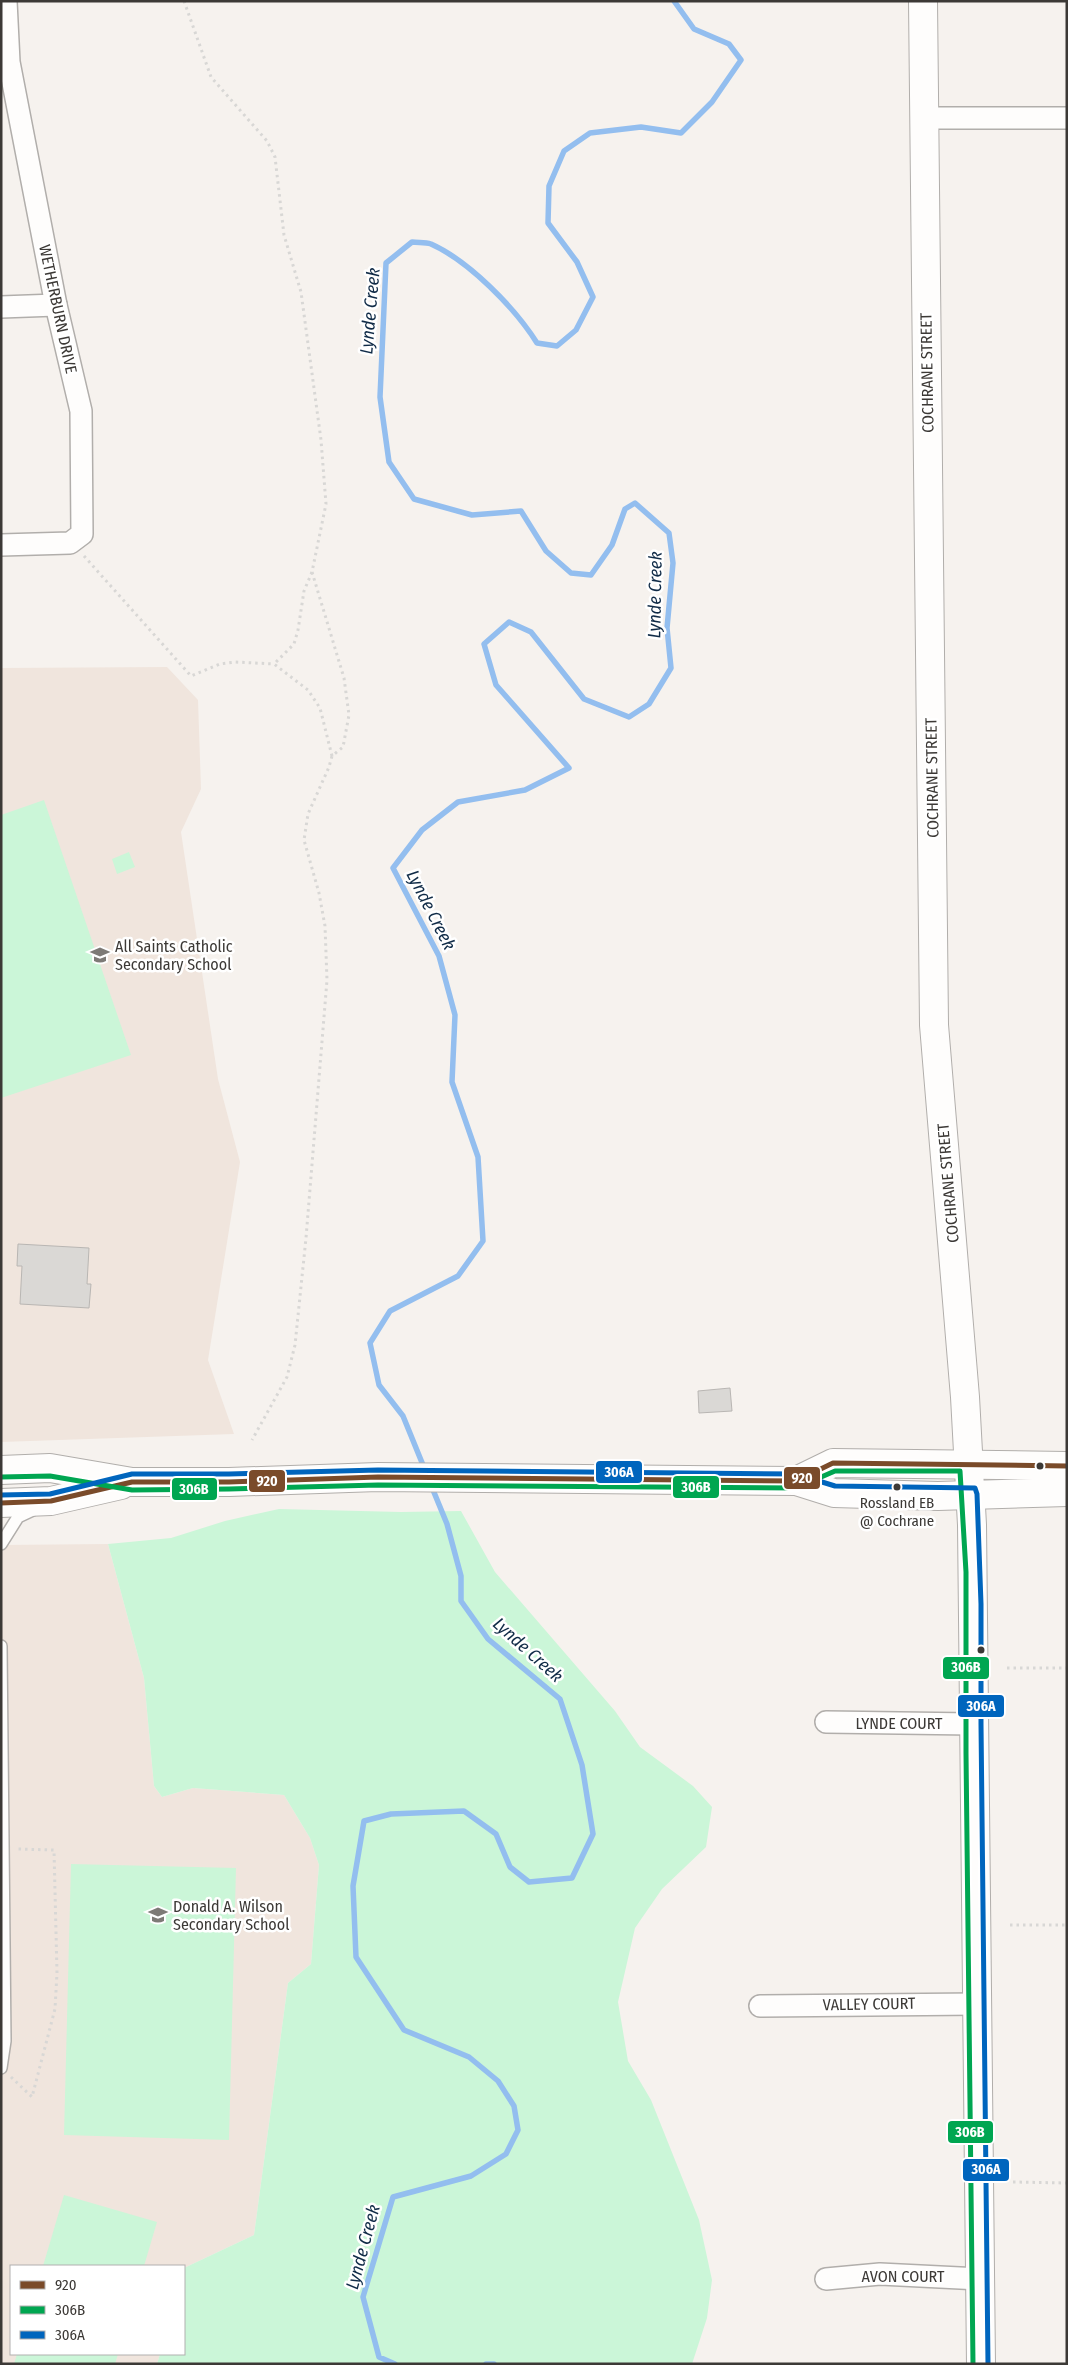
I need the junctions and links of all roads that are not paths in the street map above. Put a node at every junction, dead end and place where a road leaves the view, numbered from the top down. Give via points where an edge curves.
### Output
1 (6, 1) edge
2 (923, 1) edge
3 (5, 62) edge
4 (924, 118) junction
5 (1067, 118) edge
6 (56, 305) junction
7 (1, 306) edge
8 (1, 544) edge
9 (967, 1464) junction
10 (1067, 1466) edge
11 (1, 1470) edge
12 (796, 1481) junction
13 (132, 1482) junction
14 (1067, 1492) edge
15 (970, 1494) junction
16 (51, 1502) junction
17 (1, 1503) edge
18 (1, 1544) edge
19 (1, 1646) edge
20 (826, 1722) dead end
21 (973, 1724) junction
22 (978, 2004) junction
23 (760, 2006) dead end
24 (1, 2067) edge
25 (826, 2279) dead end
26 (980, 2279) junction
27 (981, 2364) edge

1 - 3 street, WETHERBURN DRIVE
2 - 4 main road, COCHRANE STREET
3 - 6 street, WETHERBURN DRIVE
4 - 5 street
4 - 9 main road, COCHRANE STREET via 934,1025 965,1397
6 - 7 street
6 - 8 street, WETHERBURN DRIVE via 81,412 82,534 70,543
9 - 10 main road
9 - 12 main road via 833,1463
9 - 15 main road, COCHRANE STREET
11 - 13 main road via 50,1468
12 - 13 main road via 378,1477
12 - 15 main road via 834,1493
13 - 16 main road
14 - 15 main road
15 - 21 main road, COCHRANE STREET via 974,1604
16 - 17 main road
16 - 18 lane via 18,1517
19 - 24 lane via 5,2041
20 - 21 street, LYNDE COURT
21 - 22 main road, COCHRANE STREET
22 - 23 street, VALLEY COURT
22 - 26 main road, COCHRANE STREET
25 - 26 street, AVON COURT via 880,2274
26 - 27 main road, COCHRANE STREET

